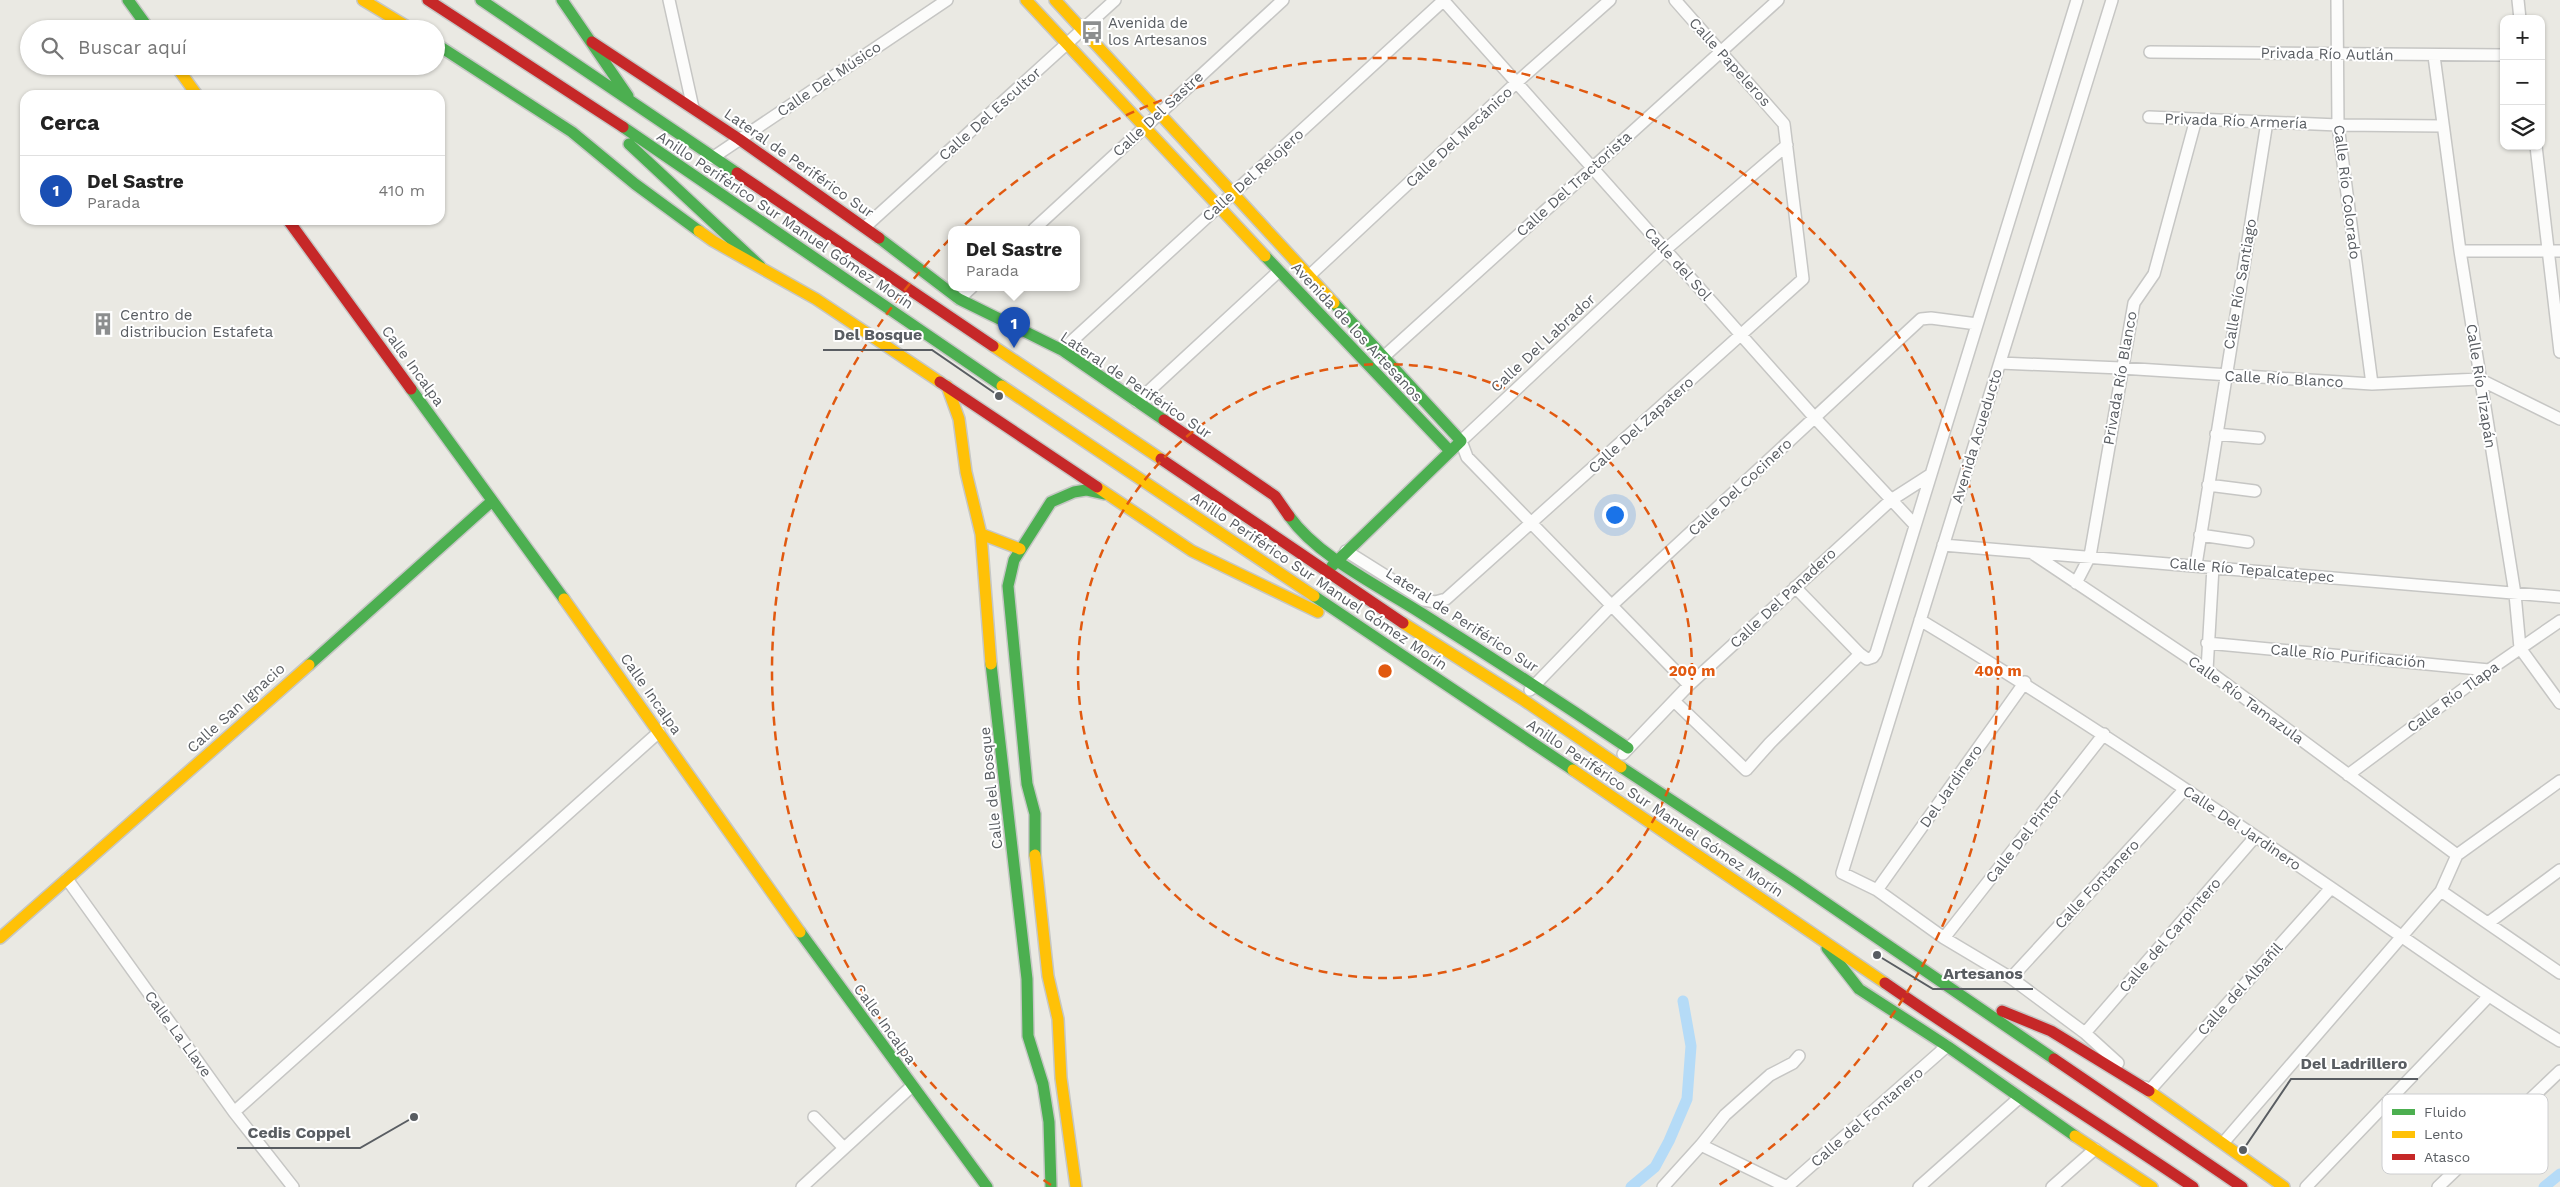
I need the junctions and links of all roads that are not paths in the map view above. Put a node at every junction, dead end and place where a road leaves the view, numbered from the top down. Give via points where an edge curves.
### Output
1 (128, 0) edge
2 (363, 0) edge
3 (428, 0) edge
4 (481, 0) edge
5 (562, 0) edge
6 (669, 0) edge
7 (946, 0) edge
8 (1026, 0) edge
9 (1055, 0) edge
10 (1115, 0) edge
11 (1283, 0) edge
12 (1444, 0) edge
13 (1610, 0) edge
14 (1675, 0) edge
15 (1778, 0) edge
16 (2077, 0) edge
17 (2112, 0) edge
18 (2337, 0) edge
19 (2518, 0) edge
20 (2520, 15) edge
21 (142, 20) edge
22 (396, 20) edge
23 (1082, 30) junction
24 (592, 42) junction
25 (1067, 44) junction
26 (445, 50) edge
27 (1721, 52) junction
28 (2150, 52) dead end
29 (2337, 53) junction
30 (2500, 55) edge
31 (2434, 56) junction
32 (183, 75) edge
33 (1516, 83) junction
34 (193, 90) edge
35 (578, 96) junction
36 (632, 102) junction
37 (692, 108) junction
38 (1159, 113) junction
39 (2149, 117) dead end
40 (2196, 119) junction
41 (2267, 122) junction
42 (1784, 124) joint
43 (2338, 125) junction
44 (2442, 126) junction
45 (1144, 127) junction
46 (739, 139) junction
47 (1786, 144) junction
48 (2537, 150) edge
49 (712, 158) junction
50 (1592, 168) junction
51 (1233, 193) junction
52 (1218, 206) junction
53 (292, 225) edge
54 (1037, 226) edge
55 (865, 227) junction
56 (1665, 250) junction
57 (2460, 251) junction
58 (2555, 251) edge
59 (760, 266) junction
60 (1278, 271) junction
61 (1310, 275) junction
62 (948, 291) edge
63 (949, 291) edge
64 (968, 291) edge
65 (959, 299) junction
66 (1977, 324) junction
67 (1741, 335) junction
68 (1062, 350) junction
69 (2560, 352) edge
70 (1384, 356) junction
71 (2000, 363) junction
72 (2121, 368) junction
73 (1370, 369) junction
74 (2225, 376) junction
75 (2480, 379) junction
76 (2372, 384) junction
77 (947, 386) junction
78 (1136, 402) junction
79 (1815, 418) junction
80 (2560, 419) edge
81 (2216, 434) junction
82 (2259, 438) dead end
83 (1461, 440) junction
84 (1450, 451) junction
85 (1467, 456) junction
86 (1930, 475) junction
87 (2208, 485) junction
88 (2255, 491) dead end
89 (1107, 495) junction
90 (492, 500) junction
91 (1890, 500) junction
92 (1532, 524) junction
93 (1915, 525) junction
94 (981, 534) junction
95 (2200, 535) junction
96 (2248, 542) dead end
97 (1943, 545) junction
98 (1020, 549) junction
99 (2031, 552) junction
100 (1342, 556) junction
101 (2090, 556) junction
102 (2196, 565) junction
103 (2213, 567) junction
104 (1327, 571) junction
105 (2076, 583) junction
106 (1795, 587) junction
107 (2514, 594) junction
108 (2560, 596) edge
109 (1611, 606) junction
110 (1920, 620) junction
111 (2560, 621) edge
112 (2207, 643) junction
113 (1386, 644) junction
114 (2520, 648) junction
115 (1860, 654) junction
116 (2207, 670) junction
117 (2488, 670) junction
118 (2025, 682) junction
119 (1535, 685) junction
120 (1689, 685) junction
121 (1522, 699) junction
122 (1674, 701) junction
123 (2560, 703) edge
124 (660, 732) junction
125 (2104, 734) junction
126 (1628, 748) junction
127 (1615, 762) junction
128 (2348, 775) junction
129 (2560, 782) edge
130 (2184, 790) junction
131 (2255, 837) junction
132 (2457, 855) junction
133 (2557, 876) edge
134 (67, 880) junction
135 (2331, 888) junction
136 (1877, 890) junction
137 (2441, 891) junction
138 (2488, 923) junction
139 (2402, 937) junction
140 (0, 938) edge
141 (1944, 938) junction
142 (1821, 940) junction
143 (2558, 970) edge
144 (2011, 978) junction
145 (2488, 997) junction
146 (1968, 998) junction
147 (2085, 1033) junction
148 (2560, 1041) edge
149 (1947, 1046) junction
150 (1799, 1056) dead end
151 (2560, 1071) edge
152 (912, 1086) junction
153 (2148, 1091) junction
154 (2395, 1094) edge
155 (2536, 1094) edge
156 (2019, 1098) junction
157 (2382, 1108) edge
158 (234, 1112) junction
159 (814, 1118) dead end
160 (2224, 1142) junction
161 (1701, 1145) junction
162 (844, 1148) junction
163 (2095, 1149) junction
164 (2452, 1174) edge
165 (293, 1187) edge
166 (802, 1187) edge
167 (987, 1187) edge
168 (1050, 1187) edge
169 (1076, 1187) edge
170 (1663, 1187) edge
171 (1787, 1187) edge
172 (1918, 1187) edge
173 (2052, 1187) edge
174 (2152, 1187) edge
175 (2193, 1187) edge
176 (2242, 1187) edge
177 (2284, 1187) edge
178 (2306, 1187) edge
179 (2438, 1187) edge

1 - 21 main road
2 - 22 main road
3 - 35 main road, Anillo Periférico Sur Manuel Gómez Morín
4 - 36 main road, Anillo Periférico Sur Manuel Gómez Morín
5 - 24 main road
6 - 37 street
7 - 46 street, Calle Del Músico
8 - 25 main road, Avenida de los Artesanos
9 - 23 main road, Avenida de los Artesanos
10 - 23 street, Calle Del Escultor
11 - 38 street, Calle Del Sastre
12 - 33 street, Calle del Sol
12 - 51 street, Calle Del Relojero
13 - 33 street, Calle Del Mecánico
14 - 27 street, Calle Papeleros
15 - 27 street, Calle Del Tractorista
16 - 66 street
17 - 71 street, Avenida Acueducto
18 - 29 street, Calle Río Colorado
19 - 20 street
23 - 25 street, Calle Del Escultor
23 - 38 main road, Avenida de los Artesanos
24 - 36 main road
24 - 37 main road, Lateral de Periférico Sur
25 - 45 main road, Avenida de los Artesanos
25 - 55 street, Calle Del Escultor
26 - 59 main road via 572,132 635,184 713,241
27 - 42 street, Calle Papeleros
27 - 50 street, Calle Del Tractorista
28 - 29 street, Privada Río Autlán
29 - 31 street, Privada Río Autlán
29 - 43 street, Calle Río Colorado
30 - 31 street, Privada Río Autlán
31 - 44 street, Calle Río Tizapán
32 - 34 main road
33 - 50 street, Calle del Sol
33 - 61 street, Calle Del Mecánico
35 - 59 main road
35 - 113 main road, Anillo Periférico Sur Manuel Gómez Morín
36 - 49 main road, Anillo Periférico Sur Manuel Gómez Morín
37 - 46 main road, Lateral de Periférico Sur
38 - 45 street, Calle Del Sastre
38 - 51 main road, Avenida de los Artesanos
39 - 40 street, Privada Río Armería
40 - 41 street, Privada Río Armería
40 - 72 street, Privada Río Blanco via 2154,274 2134,303
41 - 43 street, Privada Río Armería
41 - 74 street, Calle Río Santiago
42 - 47 street, Calle Del Zapatero
43 - 44 street, Privada Río Armería
43 - 76 street, Calle Río Colorado
44 - 57 street, Calle Río Tizapán
45 - 52 main road, Avenida de los Artesanos
45 - 54 street, Calle Del Sastre
46 - 49 street, Calle Del Músico
46 - 55 main road, Lateral de Periférico Sur
47 - 56 street, Calle Del Labrador
47 - 67 street, Calle Del Zapatero via 1803,279
48 - 58 street
49 - 104 main road, Anillo Periférico Sur Manuel Gómez Morín
50 - 56 street, Calle del Sol
50 - 70 street, Calle Del Tractorista
51 - 52 street, Calle Del Relojero
51 - 61 main road, Avenida de los Artesanos
52 - 60 main road, Avenida de los Artesanos
52 - 68 street, Calle Del Relojero
53 - 90 main road, Calle Incalpa
55 - 62 main road, Lateral de Periférico Sur
56 - 67 street, Calle del Sol
56 - 83 street, Calle Del Labrador
57 - 58 street
57 - 75 street, Calle Río Tizapán
58 - 69 street
59 - 77 main road
60 - 73 main road, Avenida de los Artesanos
60 - 78 street
61 - 70 main road, Avenida de los Artesanos
63 - 65 main road, Lateral de Periférico Sur
64 - 65 street
65 - 68 main road, Lateral de Periférico Sur
66 - 79 street, Calle Del Cocinero via 1921,319
66 - 86 street
67 - 79 street, Calle del Sol
67 - 92 street, Calle Del Zapatero
68 - 78 main road, Lateral de Periférico Sur
70 - 73 street, Calle Del Tractorista
70 - 83 main road, Avenida de los Artesanos
71 - 72 street, Calle Río Blanco
71 - 97 street, Avenida Acueducto
72 - 74 street, Calle Río Blanco
72 - 101 street, Privada Río Blanco
73 - 84 main road, Avenida de los Artesanos
74 - 76 street, Calle Río Blanco
74 - 81 street, Calle Río Santiago
75 - 76 street, Calle Río Blanco
75 - 80 street, Calle Río Blanco
75 - 107 street, Calle Río Tizapán
77 - 89 main road
77 - 94 main road, Calle del Bosque via 959,419 966,472
78 - 100 main road, Lateral de Periférico Sur via 1275,496 1298,528
79 - 91 street, Calle del Sol
79 - 109 street, Calle Del Cocinero
81 - 82 street
81 - 87 street, Calle Río Santiago
83 - 84 main road, Calle Del Labrador
83 - 85 street, Avenida de los Artesanos
84 - 85 street, Avenida de los Artesanos
84 - 100 main road, Calle Del Labrador
85 - 92 street, Avenida de los Artesanos
86 - 91 street, Calle Del Panadero
86 - 93 street
87 - 88 street
87 - 95 street, Calle Río Santiago
89 - 98 main road via 1086,490 1051,502
89 - 113 main road via 1192,551
90 - 124 main road, Calle Incalpa
90 - 134 main road, Calle San Ignacio
91 - 93 street, Calle del Sol
91 - 106 street, Calle Del Panadero
92 - 100 street, Calle Del Zapatero via 1446,600 1435,602 1424,600
92 - 109 street, Avenida de los Artesanos
93 - 115 street via 1876,652 1873,658
94 - 98 main road
94 - 168 main road, Calle del Bosque via 988,634 1027,979 1027,1022 1030,1044 1044,1084 1049,1123
95 - 96 street
95 - 102 street, Calle Río Santiago
97 - 99 street, Calle Río Tepalcatepec
97 - 110 street, Avenida Acueducto
98 - 169 main road via 1008,586 1014,666 1027,784 1035,814 1035,868 1048,976 1058,1019 1061,1078
99 - 101 street, Calle Río Tepalcatepec
99 - 105 street, Calle Río Tamazula
100 - 104 main road, Calle Del Labrador
100 - 119 main road, Lateral de Periférico Sur
101 - 102 street, Calle Río Tepalcatepec
101 - 105 street, Privada Río Blanco
102 - 103 street, Calle Río Tepalcatepec
103 - 107 street, Calle Río Tepalcatepec
103 - 112 street
104 - 121 main road, Anillo Periférico Sur Manuel Gómez Morín
105 - 116 street, Calle Río Tamazula
106 - 115 street
106 - 120 street, Calle Del Panadero
107 - 108 street, Calle Río Tepalcatepec
107 - 114 street, Calle Río Tizapán
109 - 119 street, Calle Del Cocinero
109 - 120 street, Avenida de los Artesanos
110 - 118 street, Calle Del Jardinero
110 - 136 street, Avenida Acueducto via 1842,873
111 - 114 street, Calle Río Tlapa
112 - 116 street
112 - 117 street, Calle Río Purificación
113 - 142 main road, Anillo Periférico Sur Manuel Gómez Morín
114 - 117 street, Calle Río Tlapa
114 - 123 street, Calle Río Tizapán
115 - 122 street via 1746,770
116 - 128 street, Calle Río Tamazula
117 - 128 street, Calle Río Tlapa
118 - 125 street, Calle Del Jardinero
118 - 136 street, Del Jardinero
119 - 121 street, Calle Del Cocinero
119 - 126 main road, Lateral de Periférico Sur
120 - 122 street, Calle Del Panadero
121 - 127 main road, Anillo Periférico Sur Manuel Gómez Morín
122 - 126 street, Calle Del Panadero
124 - 152 main road, Calle Incalpa
124 - 158 street
125 - 130 street, Calle Del Jardinero
125 - 141 street, Calle Del Pintor
126 - 127 street, Calle Del Panadero
127 - 146 main road, Anillo Periférico Sur Manuel Gómez Morín
128 - 132 street, Calle Río Tamazula
129 - 132 street
130 - 131 street, Calle Del Jardinero
130 - 144 street, Calle Fontanero
131 - 135 street, Calle Del Jardinero
131 - 147 street, Calle del Carpintero
132 - 137 street
133 - 138 street
134 - 140 main road, Calle San Ignacio
134 - 158 street, Calle La Llave
135 - 139 street, Calle Del Jardinero
135 - 153 street, Calle del Albañil
136 - 141 street
137 - 138 street
137 - 139 street
138 - 143 street
139 - 145 street, Calle Del Jardinero
139 - 160 street
141 - 144 street
142 - 149 main road via 1859,989
142 - 175 main road, Anillo Periférico Sur Manuel Gómez Morín via 1970,1042
144 - 147 street
145 - 148 street, Calle Del Jardinero
145 - 154 street
146 - 153 main road via 2052,1031
146 - 176 main road, Anillo Periférico Sur Manuel Gómez Morín
147 - 153 street
149 - 156 main road
149 - 171 street, Calle del Fontanero
150 - 161 street via 1793,1063 1770,1075 1725,1115
151 - 155 street
152 - 162 street
152 - 167 main road, Calle Incalpa
153 - 160 main road
156 - 163 main road
156 - 172 street
157 - 178 street
158 - 165 street, Calle La Llave
159 - 162 street
160 - 177 main road
161 - 170 street
161 - 171 street
162 - 166 street
163 - 173 street
163 - 174 main road
164 - 179 street

